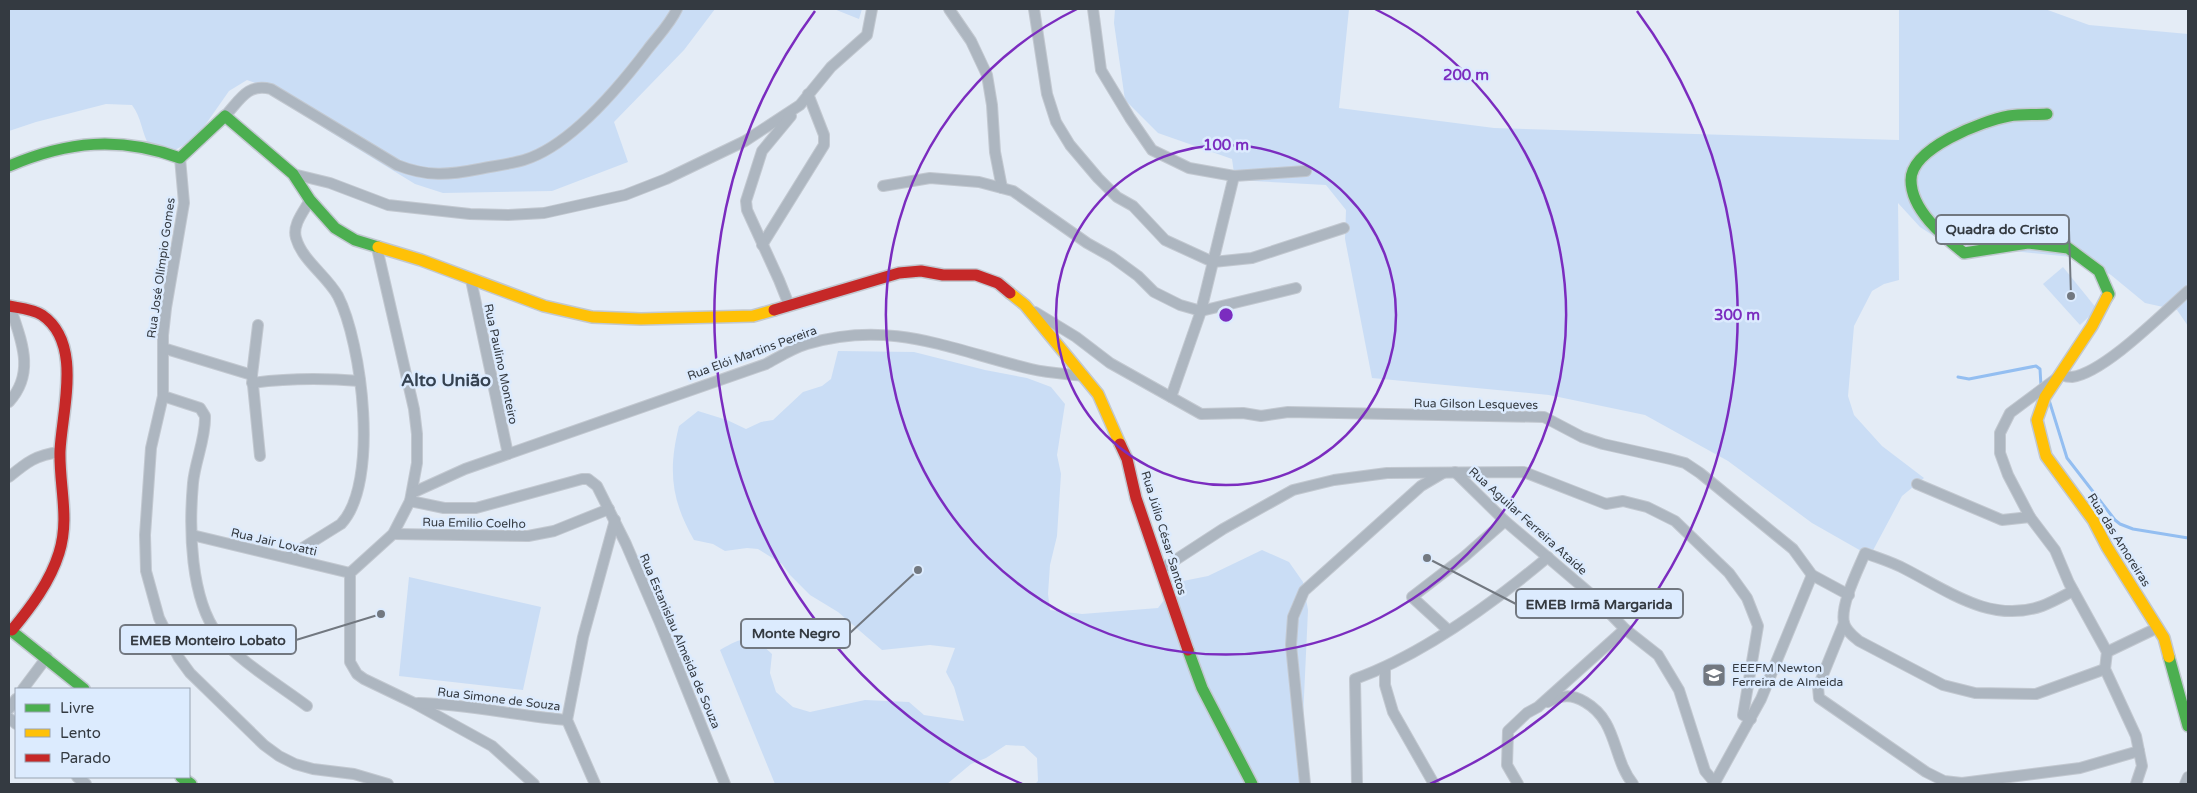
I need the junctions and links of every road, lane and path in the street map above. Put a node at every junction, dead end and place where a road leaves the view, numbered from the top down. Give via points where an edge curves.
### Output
1 (677, 9) edge
2 (872, 9) edge
3 (949, 9) edge
4 (1034, 9) edge
5 (1093, 9) edge
6 (808, 94) junction
7 (800, 105) junction
8 (2047, 114) dead end
9 (225, 116) junction
10 (180, 158) junction
11 (9, 166) edge
12 (1306, 171) dead end
13 (293, 174) junction
14 (1234, 176) junction
15 (883, 186) dead end
16 (1002, 188) junction
17 (310, 200) junction
18 (1344, 228) dead end
19 (762, 245) junction
20 (377, 248) junction
21 (1213, 262) junction
22 (471, 280) junction
23 (1296, 288) dead end
24 (2188, 291) edge
25 (789, 305) junction
26 (1025, 305) junction
27 (9, 306) edge
28 (1201, 311) junction
29 (258, 326) dead end
30 (163, 348) junction
31 (2060, 375) junction
32 (1084, 376) junction
33 (252, 379) junction
34 (360, 380) junction
35 (163, 396) junction
36 (1171, 397) junction
37 (9, 402) edge
38 (60, 452) junction
39 (508, 454) junction
40 (260, 456) dead end
41 (1450, 472) junction
42 (9, 478) edge
43 (1917, 484) dead end
44 (411, 497) junction
45 (609, 509) junction
46 (2030, 517) junction
47 (615, 520) junction
48 (1505, 521) junction
49 (394, 534) junction
50 (192, 535) junction
51 (288, 557) junction
52 (1548, 557) junction
53 (1160, 570) junction
54 (350, 573) junction
55 (1812, 574) junction
56 (2073, 591) junction
57 (1849, 594) junction
58 (1844, 624) junction
59 (2157, 628) junction
60 (10, 630) edge
61 (1448, 630) junction
62 (1625, 630) junction
63 (2107, 652) junction
64 (47, 657) junction
65 (1385, 668) junction
66 (2105, 669) junction
67 (24, 688) edge
68 (83, 688) edge
69 (414, 703) junction
70 (307, 706) dead end
71 (1538, 707) junction
72 (1747, 717) junction
73 (567, 720) junction
74 (2188, 726) edge
75 (2139, 751) junction
76 (2188, 777) edge
77 (1714, 783) edge
78 (388, 784) edge
79 (534, 784) edge
80 (595, 784) edge
81 (725, 784) edge
82 (1252, 784) edge
83 (1305, 784) edge
84 (1357, 784) edge
85 (1434, 784) edge
86 (1518, 784) edge
87 (1633, 784) edge
88 (2136, 784) edge
89 (2185, 784) edge

1 - 9 street via 626,79 608,98 557,142 524,160 452,173 415,173 271,89 260,86 246,93
2 - 6 street via 867,35 831,67
3 - 16 street via 971,41 987,75 994,152
4 - 21 street via 1047,94 1056,122 1070,145 1117,197 1133,206 1165,240
5 - 14 street via 1101,70 1152,150 1189,168
6 - 7 street
6 - 19 street via 824,135 824,145
7 - 13 street via 744,141 666,179 625,195 544,213 508,216 409,208 379,202 330,183
7 - 19 street via 762,151 746,201 746,210
8 - 31 main road, Rua das Amoreiras via 2009,116 1964,129 1913,167 1910,179 1912,192 1935,227 1964,253 2028,243 2044,244 2068,248 2099,271 2109,294
9 - 10 main road
9 - 13 main road, Rua Júlio César Santos
10 - 11 main road via 166,152 107,142 77,144 25,158
10 - 30 street, Rua José Olímpio Gomes via 184,203 166,308
12 - 14 street
13 - 17 main road, Rua Júlio César Santos
14 - 21 street
15 - 16 street via 930,178 979,182
16 - 28 street via 1013,191 1112,257 1154,292
17 - 20 main road, Rua Júlio César Santos via 335,228
17 - 34 street via 295,228 296,237 301,249 337,294 345,312
18 - 21 street via 1252,258
19 - 25 street
20 - 22 main road, Rua Júlio César Santos via 421,260
20 - 44 street via 415,417 417,463
21 - 28 street
22 - 25 main road, Rua Júlio César Santos via 544,306 592,317 753,316
22 - 39 street, Rua Paulino Monteiro
23 - 28 street
24 - 31 street via 2110,359 2084,373 2071,377
25 - 26 main road, Rua Júlio César Santos via 876,278 921,271 976,275 998,283
26 - 32 main road, Rua Júlio César Santos
26 - 36 street, Rua Gilson Lesqueves via 1110,363
27 - 37 street via 20,339 24,372 22,385
27 - 38 main road via 42,315 54,326 66,354
28 - 36 street
29 - 33 street
30 - 33 street
30 - 35 street, Rua José Olímpio Gomes
31 - 46 street via 2010,414 2000,434 2000,453
31 - 59 main road, Rua das Amoreiras via 2045,397 2037,420 2046,456 2093,520
32 - 39 street, Rua Elói Martins Pereira via 1033,370 938,342 890,335 836,337 804,344 766,364
32 - 53 main road, Rua Júlio César Santos via 1098,394 1127,459
33 - 34 street
33 - 40 street
34 - 51 street via 364,436 362,464 352,507 341,524
35 - 50 street via 200,408 205,416 193,484
35 - 78 street, Rua José Olímpio Gomes via 151,448 146,571 159,618 179,658 190,673 279,756 313,769 354,774
36 - 55 street, Rua Gilson Lesqueves via 1201,414 1261,416 1288,412 1544,417 1582,437 1684,464 1700,473 1793,549
38 - 42 street via 31,459
38 - 60 main road via 64,516 62,541 43,588
39 - 44 street, Rua Elói Martins Pereira via 465,468
41 - 48 street, Rua Aguilar Ferreira Ataíde
41 - 53 street via 1387,473 1334,480 1294,490 1223,529
41 - 72 street via 1524,472 1606,504 1623,501 1647,507 1676,521 1729,573 1747,598 1758,626
41 - 83 street via 1415,491 1304,590 1293,617 1291,645
43 - 46 street via 2002,520
44 - 45 street, Rua Estanislau Almeida de Souza via 444,508 476,508 588,479 597,486
44 - 49 street
45 - 47 street, Rua Estanislau Almeida de Souza
45 - 49 street, Rua Emilio Coelho via 554,531 528,536
46 - 56 street via 2055,550
47 - 73 street via 583,637
47 - 81 street, Rua Estanislau Almeida de Souza
48 - 52 street, Rua Aguilar Ferreira Ataíde
48 - 61 street via 1412,597
49 - 54 street
50 - 51 street, Rua Jair Lovatti
50 - 70 street via 198,595 206,617 234,652
51 - 54 street, Rua Jair Lovatti
52 - 61 street
52 - 62 street, Rua Aguilar Ferreira Ataíde via 1592,595
53 - 82 main road, Rua Júlio César Santos via 1202,688
54 - 69 street, Rua Simone de Souza via 349,647 352,669 364,679
55 - 57 street, Rua Gilson Lesqueves
55 - 72 street via 1761,699
56 - 57 street via 2041,607 2011,611 1979,608 1865,552
56 - 63 street
57 - 58 street
58 - 66 street via 1859,641 1943,684 1975,693 2036,694
58 - 75 street via 1818,687 1819,698 1944,781 1962,783 2080,768
59 - 63 street
59 - 74 main road, Rua das Amoreiras via 2164,638
60 - 64 main road
61 - 65 street
62 - 71 street
62 - 77 street, Rua Aguilar Ferreira Ataíde via 1658,655 1679,690 1706,771
63 - 66 street
64 - 67 street
64 - 68 main road
65 - 84 street via 1355,679
65 - 85 street via 1384,685 1393,712
66 - 75 street via 2136,736
69 - 73 street, Rua Simone de Souza
69 - 79 street via 492,746
71 - 86 street via 1527,712 1508,731 1507,765
71 - 87 street via 1557,698 1575,696 1594,707 1604,719 1626,776
72 - 77 street via 1733,752
73 - 80 street
75 - 88 street via 2142,766
76 - 89 street

